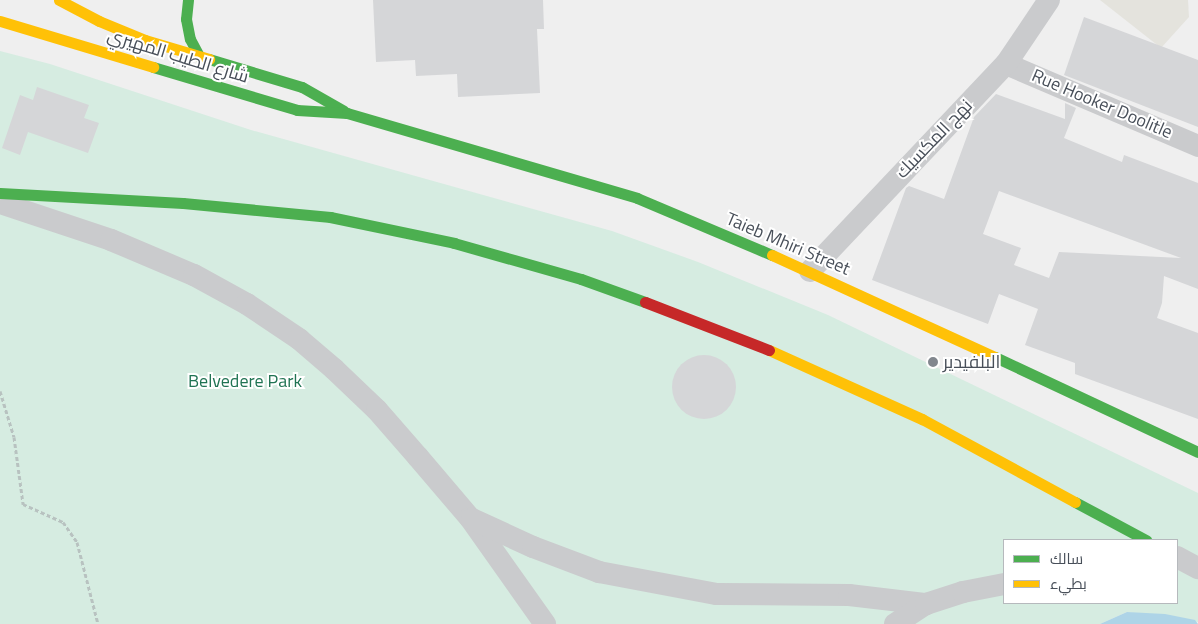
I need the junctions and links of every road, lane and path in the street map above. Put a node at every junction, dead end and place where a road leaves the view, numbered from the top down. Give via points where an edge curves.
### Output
1 (59, 0) edge
2 (188, 0) edge
3 (1049, 0) edge
4 (0, 21) edge
5 (21, 27) junction
6 (0, 32) edge
7 (200, 58) junction
8 (1006, 64) junction
9 (347, 113) junction
10 (1198, 146) edge
11 (0, 193) edge
12 (0, 203) edge
13 (810, 271) junction
14 (0, 391) edge
15 (1198, 452) edge
16 (470, 518) junction
17 (1144, 539) edge
18 (1178, 558) edge
19 (1198, 568) edge
20 (1178, 576) edge
21 (1198, 578) edge
22 (1003, 584) edge
23 (926, 604) junction
24 (98, 624) edge
25 (545, 624) edge
26 (895, 624) edge

1 - 7 main road via 145,40
2 - 7 main road via 186,19 190,40
3 - 8 street, نهج المكسيك
4 - 5 main road, شارع الطيب المهيري
5 - 6 main road
5 - 9 main road, شارع الطيب المهيري via 297,110
7 - 9 main road via 302,86
8 - 10 street, Rue Hooker Doolitle
8 - 13 street, نهج المكسيك
9 - 13 main road, Taieb Mhiri Street via 637,198
11 - 17 main road via 192,204 330,218 454,243 581,279 748,340 922,419
12 - 16 street via 111,240 194,275 262,314 299,339 377,410
13 - 15 main road, Taieb Mhiri Street
14 - 24 path via 14,436 23,504 63,522 77,542
16 - 23 street via 599,572 718,594 849,595
16 - 25 street
18 - 19 street
20 - 21 street
22 - 23 street
23 - 26 street

